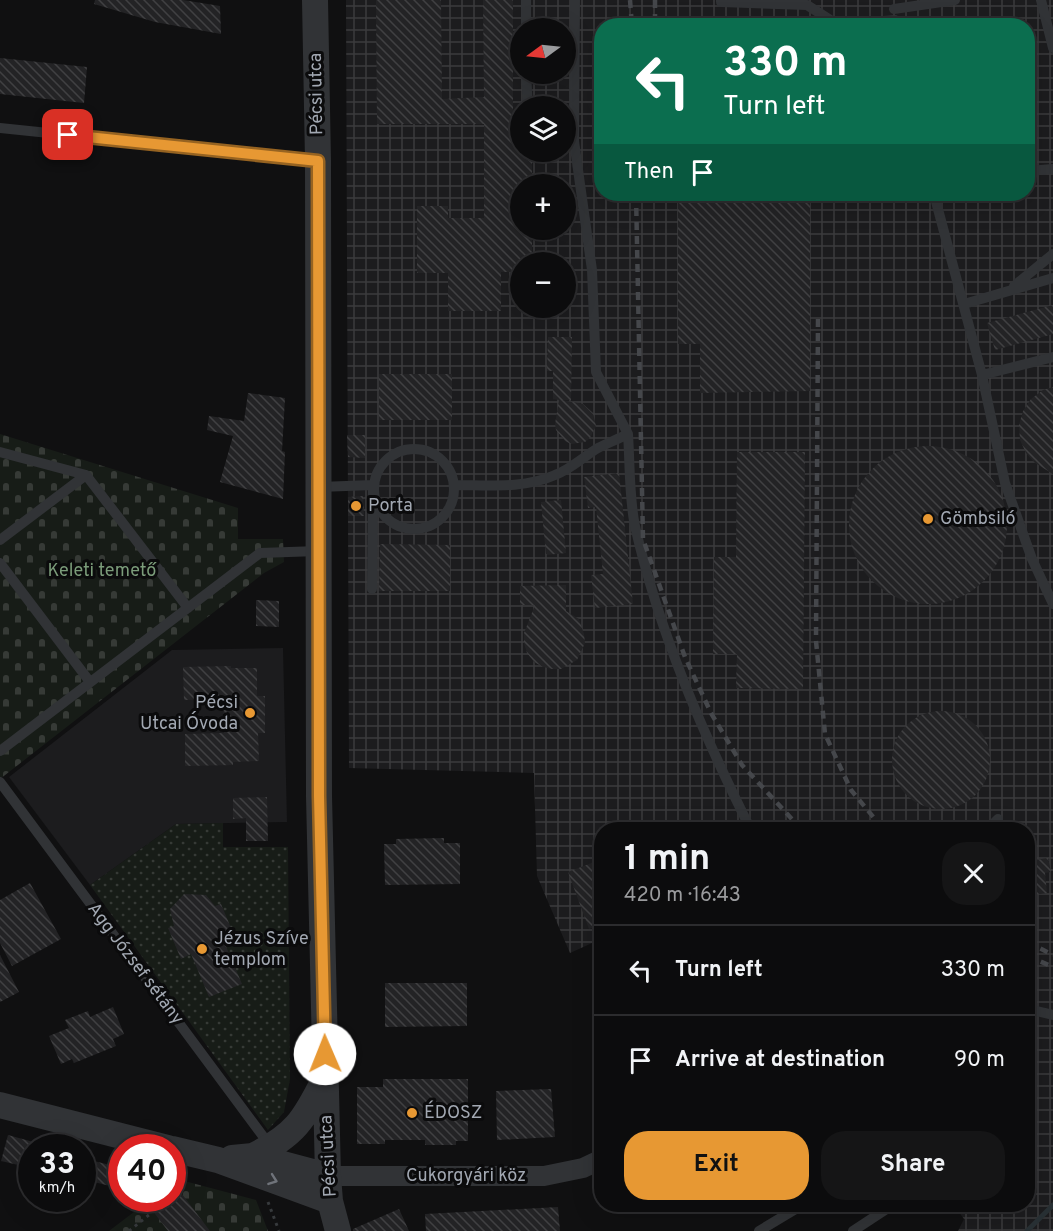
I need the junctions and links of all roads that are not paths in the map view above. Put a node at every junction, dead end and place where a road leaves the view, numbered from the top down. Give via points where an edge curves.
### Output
1 (315, 0) edge
2 (526, 0) edge
3 (575, 0) edge
4 (721, 0) edge
5 (955, 0) edge
6 (1041, 0) edge
7 (894, 4) edge
8 (526, 18) edge
9 (827, 18) edge
10 (1053, 48) edge
11 (572, 96) edge
12 (0, 128) edge
13 (318, 161) junction
14 (574, 162) edge
15 (1053, 169) edge
16 (1035, 170) edge
17 (938, 201) edge
18 (1053, 254) edge
19 (1053, 278) edge
20 (1009, 290) junction
21 (964, 304) junction
22 (1053, 357) edge
23 (982, 375) junction
24 (628, 434) junction
25 (0, 452) edge
26 (86, 475) junction
27 (373, 485) junction
28 (454, 485) junction
29 (319, 487) junction
30 (0, 540) edge
31 (319, 551) junction
32 (0, 563) edge
33 (372, 590) dead end
34 (1053, 604) edge
35 (188, 608) junction
36 (90, 682) junction
37 (0, 751) edge
38 (0, 782) edge
39 (998, 819) dead end
40 (747, 822) edge
41 (995, 822) edge
42 (1035, 1011) edge
43 (1053, 1015) edge
44 (326, 1077) junction
45 (0, 1105) edge
46 (115, 1134) edge
47 (262, 1151) junction
48 (186, 1152) edge
49 (218, 1160) junction
50 (594, 1163) edge
51 (328, 1176) junction
52 (330, 1201) junction
53 (791, 1212) edge
54 (882, 1212) edge
55 (338, 1231) edge
56 (759, 1231) edge
57 (853, 1231) edge

1 - 13 street, Pécsi utca
2 - 8 lane
3 - 11 lane
4 - 9 lane via 807,5
5 - 7 lane
6 - 10 lane
12 - 13 lane
13 - 29 street, Pécsi utca
14 - 24 lane via 592,270 596,372
15 - 16 lane
17 - 21 lane
18 - 20 lane
19 - 20 lane
20 - 21 lane
21 - 23 lane
22 - 23 lane
23 - 34 lane via 1005,483
24 - 28 lane via 574,466 543,479 511,485
24 - 40 lane via 635,523 655,602 686,689
25 - 26 lane
26 - 30 lane
26 - 35 lane
27 - 28 lane via 384,461 394,453 420,448 443,461
27 - 28 lane via 374,498 389,521 414,529 439,521 448,511
27 - 29 lane
27 - 33 lane
29 - 31 street, Pécsi utca
31 - 35 lane via 260,553
31 - 44 street, Pécsi utca via 319,796
32 - 36 lane
35 - 36 lane
36 - 37 lane
38 - 47 lane, Agg József sétány
39 - 41 lane
42 - 43 lane
44 - 47 street via 305,1117 290,1134
44 - 51 street, Pécsi utca
45 - 46 street
47 - 49 street
47 - 51 street
48 - 49 street
49 -> 52 street
50 - 51 street, Cukorgyári köz via 544,1176
51 - 52 street, Pécsi utca
52 - 55 street, Pécsi utca
53 - 56 lane
54 - 57 lane

